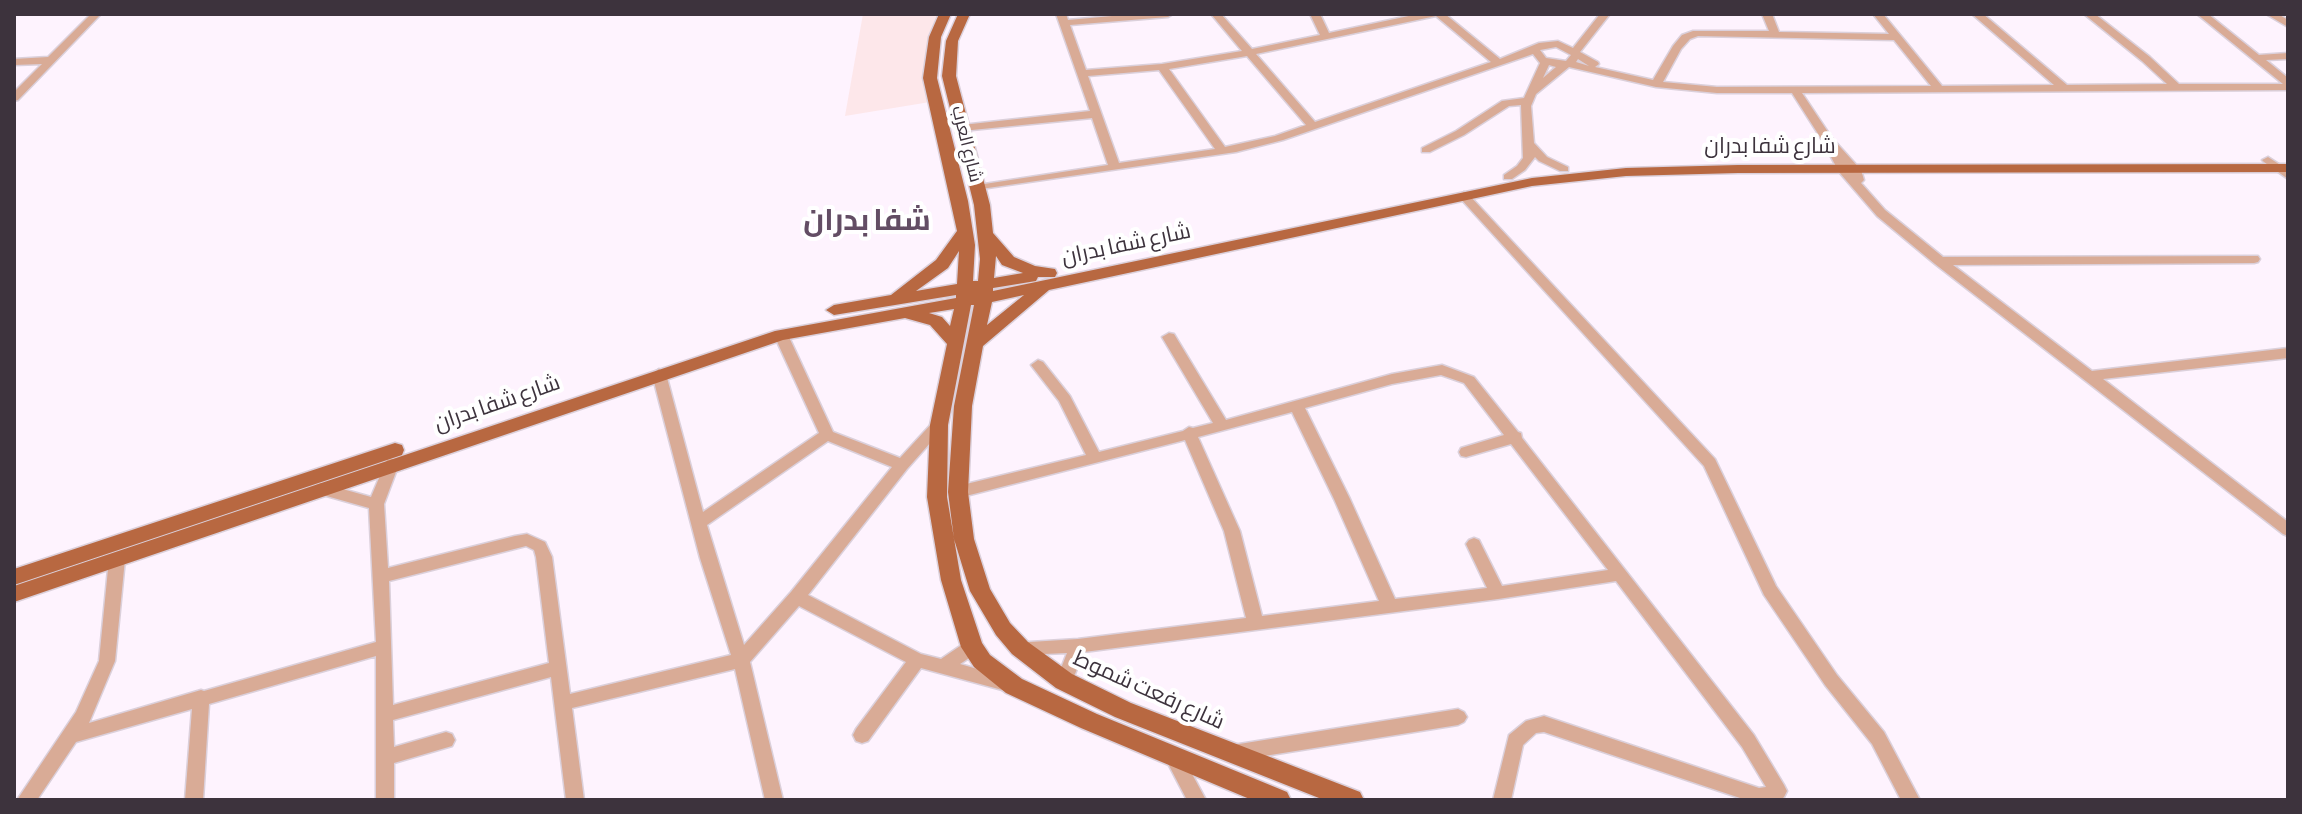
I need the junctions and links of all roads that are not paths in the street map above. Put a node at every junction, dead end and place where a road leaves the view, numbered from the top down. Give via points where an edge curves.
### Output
1 (96, 14) edge
2 (945, 14) edge
3 (964, 14) edge
4 (1168, 14) edge
5 (1216, 14) edge
6 (1315, 14) edge
7 (1432, 14) edge
8 (1439, 14) edge
9 (1767, 14) edge
10 (1878, 14) edge
11 (1977, 14) edge
12 (2089, 14) edge
13 (2202, 14) edge
14 (2271, 14) edge
15 (1602, 17) edge
16 (1062, 18) edge
17 (1391, 18) edge
18 (2288, 24) edge
19 (1775, 33) junction
20 (1326, 36) junction
21 (1896, 37) junction
22 (1558, 44) junction
23 (1248, 53) junction
24 (2288, 56) edge
25 (1541, 57) junction
26 (2257, 58) junction
27 (1572, 59) junction
28 (52, 60) junction
29 (14, 62) edge
30 (1498, 62) junction
31 (1162, 67) junction
32 (1081, 74) junction
33 (1656, 84) junction
34 (2288, 85) edge
35 (2064, 88) junction
36 (1939, 89) junction
37 (2178, 89) junction
38 (1795, 90) junction
39 (14, 98) edge
40 (1528, 98) junction
41 (1096, 114) junction
42 (1317, 123) junction
43 (962, 128) junction
44 (1531, 146) junction
45 (1426, 150) dead end
46 (1223, 152) junction
47 (1845, 165) junction
48 (2282, 166) edge
49 (1115, 168) junction
50 (1564, 169) junction
51 (1508, 177) junction
52 (978, 188) junction
53 (1464, 196) junction
54 (965, 231) junction
55 (987, 236) junction
56 (2254, 259) dead end
57 (1939, 261) junction
58 (1049, 279) junction
59 (975, 292) junction
60 (896, 305) junction
61 (781, 335) junction
62 (1169, 337) dead end
63 (965, 343) junction
64 (2288, 353) edge
65 (1038, 365) dead end
66 (659, 374) junction
67 (2092, 376) junction
68 (1296, 405) junction
69 (939, 425) junction
70 (1222, 426) junction
71 (1189, 432) junction
72 (827, 435) junction
73 (1516, 437) junction
74 (1466, 452) dead end
75 (1094, 457) junction
76 (392, 464) junction
77 (902, 465) junction
78 (321, 489) junction
79 (958, 492) junction
80 (376, 504) junction
81 (700, 522) junction
82 (2288, 530) edge
83 (1474, 544) dead end
84 (117, 559) junction
85 (50, 573) junction
86 (1620, 574) junction
87 (383, 576) junction
88 (14, 577) edge
89 (1498, 593) junction
90 (14, 594) edge
91 (797, 597) junction
92 (1389, 605) junction
93 (1255, 622) junction
94 (1078, 646) junction
95 (384, 647) junction
96 (972, 647) junction
97 (1020, 648) junction
98 (741, 660) junction
99 (917, 660) junction
100 (557, 668) junction
101 (941, 668) junction
102 (1064, 681) junction
103 (1014, 686) junction
104 (201, 697) junction
105 (563, 703) junction
106 (384, 715) junction
107 (1458, 717) dead end
108 (862, 735) dead end
109 (70, 736) junction
110 (446, 740) dead end
111 (1232, 753) junction
112 (1172, 754) junction
113 (385, 758) junction
114 (26, 800) edge
115 (194, 800) edge
116 (385, 800) edge
117 (575, 800) edge
118 (774, 800) edge
119 (1197, 800) edge
120 (1277, 800) edge
121 (1352, 800) edge
122 (1502, 800) edge
123 (1911, 800) edge

1 - 28 street
2 - 54 main road, شارع العرب via 933,46 930,78
3 - 43 main road, شارع العرب via 949,63
4 - 16 street
5 - 23 street
6 - 20 street
7 - 17 street
8 - 30 street
9 - 19 street
10 - 21 street
11 - 35 street
12 - 37 street
13 - 26 street
14 - 18 street
15 - 22 street
15 - 27 street
16 - 32 street
17 - 20 street
19 - 21 street
19 - 33 street via 1692,34
20 - 23 street
21 - 36 street
22 - 25 street via 1539,46
22 - 27 street
23 - 31 street
23 - 42 street
24 - 26 street
25 - 27 street
25 - 30 street
25 - 40 street
26 - 34 street
27 - 33 street
27 - 40 street
28 - 29 street
28 - 39 street
30 - 42 street
31 - 32 street
31 - 46 street
32 - 41 street
33 - 38 street
34 - 37 street
35 - 36 street
35 - 37 street
36 - 38 street
38 - 47 street
40 - 44 street
40 - 45 street via 1506,103
41 - 43 street
41 - 49 street
42 - 46 street
43 - 52 main road, شارع العرب
44 - 50 street
44 - 51 street via 1526,163
46 - 49 street
47 - 48 main road, شارع شفا بدران
47 - 50 main road, شارع شفا بدران via 1695,160
47 - 53 main road, شارع شفا بدران via 1626,172
47 - 57 street via 1881,213
49 - 52 street
50 - 51 main road, شارع شفا بدران
51 - 58 main road, شارع شفا بدران
52 - 55 main road, شارع العرب
53 - 58 main road, شارع شفا بدران
53 - 123 street via 1710,463 1770,590 1878,738
54 - 59 main road, شارع العرب
54 - 60 main road via 942,264
55 - 58 main road via 1008,261
55 - 59 main road, شارع العرب
56 - 57 street
57 - 67 street
58 - 59 main road, شارع شفا بدران
58 - 63 main road
59 - 60 main road, شارع شفا بدران
59 - 63 main road, شارع رفعت شموط
60 - 61 main road, شارع شفا بدران
60 - 63 main road via 936,321
60 - 85 main road, شارع شفا بدران via 789,321
61 - 66 main road, شارع شفا بدران
61 - 72 street
62 - 70 street
63 - 69 main road, شارع رفعت شموط
63 - 79 main road, شارع رفعت شموط
64 - 67 street
65 - 75 street via 1065,399
66 - 76 main road, شارع شفا بدران
66 - 81 street
67 - 82 street
68 - 70 street
68 - 73 street via 1442,370 1469,380
68 - 92 street
69 - 77 street
69 - 96 main road, شارع رفعت شموط via 940,522 954,593
70 - 71 street
71 - 75 street
71 - 93 street via 1232,531
72 - 77 street
72 - 81 street
73 - 74 street
73 - 86 street
75 - 79 street
76 - 78 main road, شارع شفا بدران
76 - 80 street
77 - 91 street
78 - 80 street
78 - 84 main road, شارع شفا بدران
79 - 97 main road, شارع رفعت شموط via 964,539 980,591
80 - 87 street
81 - 98 street
83 - 89 street
84 - 85 main road, شارع شفا بدران
84 - 109 street via 107,661
85 - 88 main road, شارع شفا بدران
85 - 90 main road, شارع شفا بدران
86 - 89 street
86 - 122 street via 1748,741 1778,791 1759,796 1544,724 1532,726 1515,741
87 - 95 street
87 - 100 street via 515,542 535,542 544,557
89 - 92 street
91 - 98 street
91 - 99 street
92 - 93 street
93 - 94 street
94 - 97 street
94 - 102 street
95 - 104 street
95 - 106 street
96 - 101 street
96 - 103 main road, شارع رفعت شموط
97 - 102 main road, شارع رفعت شموط
98 - 105 street
98 - 118 street
99 - 101 street
99 - 108 street
100 - 105 street
100 - 106 street
101 - 103 street
102 - 111 main road, شارع رفعت شموط
103 - 112 main road, شارع رفعت شموط
104 - 109 street
104 - 115 street
105 - 117 street
106 - 113 street
107 - 111 street
109 - 114 street
110 - 113 street
111 - 121 main road, شارع رفعت شموط
112 - 119 street
112 - 120 main road, شارع رفعت شموط
113 - 116 street

